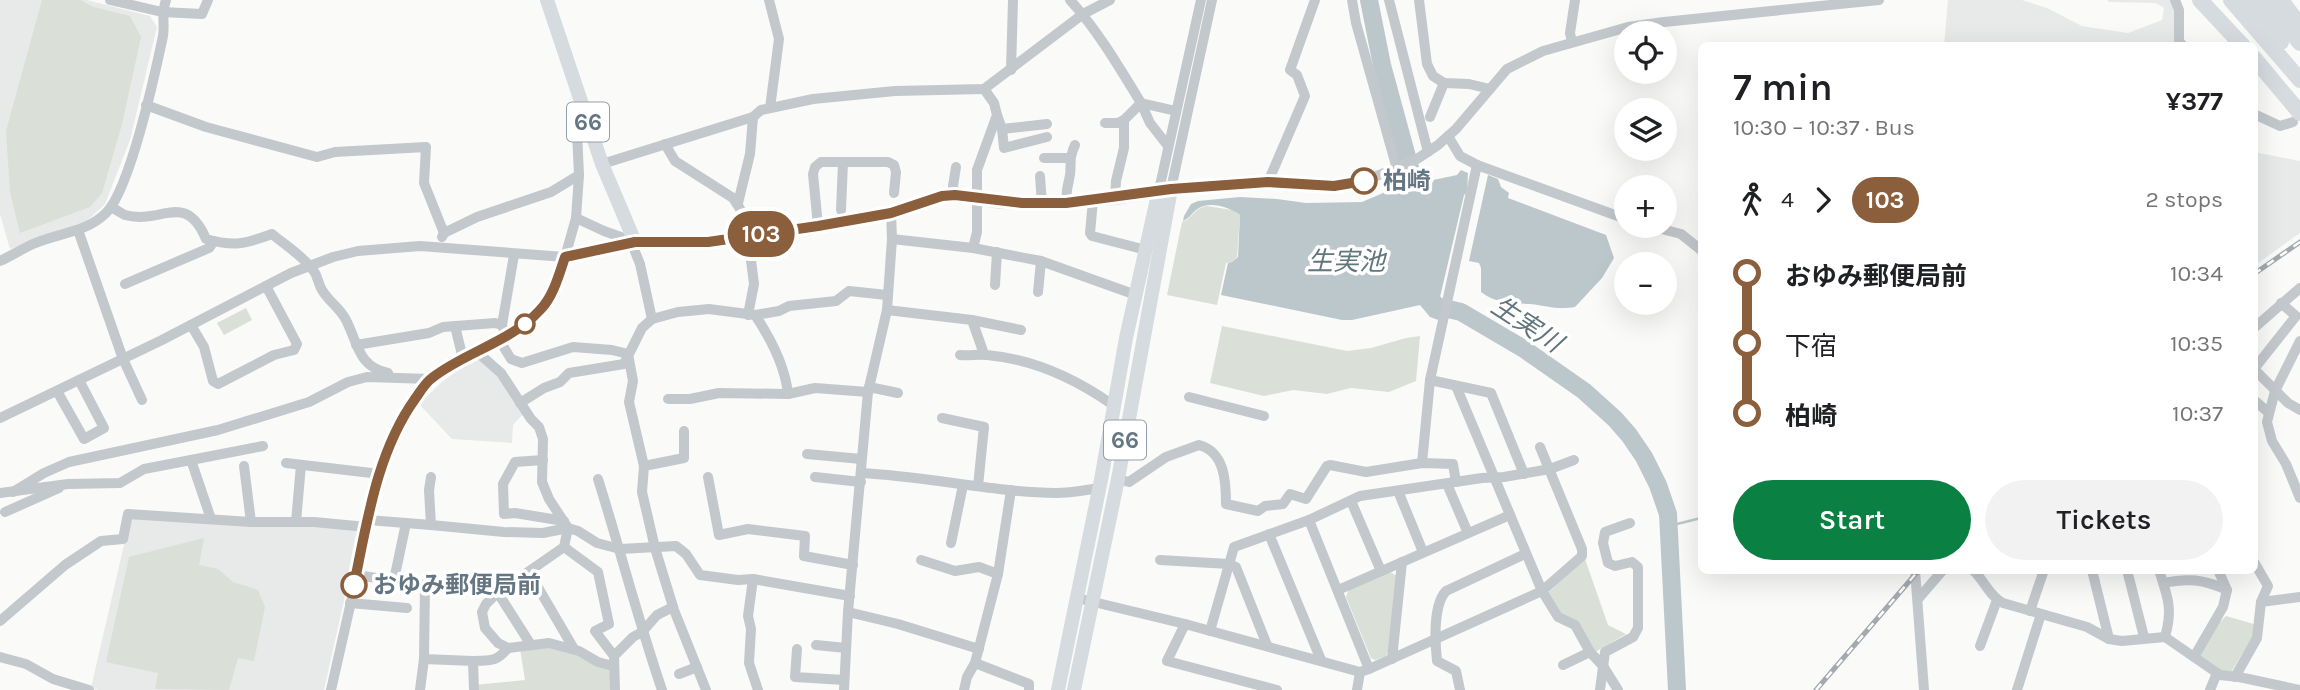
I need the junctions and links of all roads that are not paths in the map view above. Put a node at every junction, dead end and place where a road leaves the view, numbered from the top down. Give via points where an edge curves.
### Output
1 (110, 0) edge
2 (166, 0) edge
3 (208, 0) edge
4 (547, 0) edge
5 (769, 0) edge
6 (1013, 0) edge
7 (1070, 0) edge
8 (1110, 0) edge
9 (1201, 0) edge
10 (1212, 0) edge
11 (1315, 0) edge
12 (1352, 0) edge
13 (1389, 0) edge
14 (1419, 0) edge
15 (1575, 0) edge
16 (1879, 0) edge
17 (2175, 0) edge
18 (2200, 0) edge
19 (2210, 0) edge
20 (2231, 0) edge
21 (2248, 0) edge
22 (2266, 0) edge
23 (2281, 0) edge
24 (1854, 1) edge
25 (1807, 4) edge
26 (162, 12) junction
27 (1083, 14) junction
28 (2300, 26) edge
29 (2238, 40) edge
30 (1572, 42) junction
31 (2180, 42) edge
32 (2248, 42) edge
33 (2300, 43) edge
34 (2258, 53) edge
35 (2258, 62) edge
36 (2300, 66) edge
37 (1011, 70) junction
38 (2276, 73) junction
39 (2300, 80) edge
40 (1444, 83) junction
41 (984, 89) junction
42 (1490, 89) junction
43 (2283, 90) junction
44 (2300, 100) edge
45 (1141, 103) junction
46 (146, 105) junction
47 (770, 108) junction
48 (1176, 111) junction
49 (997, 115) junction
50 (2258, 116) edge
51 (753, 117) junction
52 (1430, 117) dead end
53 (2297, 117) edge
54 (1124, 120) junction
55 (589, 123) junction
56 (1105, 123) dead end
57 (1046, 124) dead end
58 (1002, 129) junction
59 (1448, 136) junction
60 (1046, 137) dead end
61 (665, 144) junction
62 (1075, 145) dead end
63 (1168, 146) junction
64 (1428, 152) junction
65 (1044, 158) dead end
66 (1069, 158) junction
67 (843, 162) junction
68 (602, 164) junction
69 (1477, 165) junction
70 (956, 167) dead end
71 (1397, 169) junction
72 (579, 175) junction
73 (1040, 176) dead end
74 (1268, 182) junction
75 (1165, 190) junction
76 (894, 193) dead end
77 (955, 195) junction
78 (978, 198) junction
79 (1115, 198) junction
80 (1093, 200) junction
81 (738, 203) junction
82 (1066, 203) junction
83 (1042, 204) junction
84 (111, 206) junction
85 (841, 211) dead end
86 (891, 213) junction
87 (1614, 215) edge
88 (576, 218) junction
89 (818, 226) junction
90 (78, 230) junction
91 (444, 233) junction
92 (766, 233) junction
93 (1677, 233) edge
94 (748, 237) junction
95 (892, 239) junction
96 (214, 241) junction
97 (635, 242) junction
98 (439, 247) junction
99 (973, 248) junction
100 (1698, 248) edge
101 (1146, 250) junction
102 (998, 252) junction
103 (514, 255) junction
104 (565, 257) junction
105 (0, 261) edge
106 (1041, 261) junction
107 (309, 265) junction
108 (125, 284) dead end
109 (995, 285) dead end
110 (266, 286) junction
111 (2300, 288) edge
112 (1038, 292) dead end
113 (887, 295) junction
114 (1136, 295) junction
115 (2281, 303) junction
116 (887, 310) junction
117 (752, 315) junction
118 (652, 319) junction
119 (972, 320) junction
120 (2258, 324) edge
121 (191, 325) junction
122 (455, 326) junction
123 (1021, 330) dead end
124 (502, 334) junction
125 (2300, 341) edge
126 (356, 345) junction
127 (476, 351) junction
128 (628, 354) junction
129 (984, 354) junction
130 (960, 355) dead end
131 (123, 359) junction
132 (463, 359) junction
133 (2258, 364) edge
134 (2258, 373) edge
135 (403, 377) junction
136 (430, 379) junction
137 (79, 380) junction
138 (1430, 380) junction
139 (1456, 386) junction
140 (868, 390) junction
141 (57, 391) junction
142 (2275, 391) junction
143 (898, 393) dead end
144 (788, 394) junction
145 (1189, 397) dead end
146 (668, 399) dead end
147 (142, 400) dead end
148 (520, 403) junction
149 (2258, 403) edge
150 (1113, 405) junction
151 (2300, 410) edge
152 (2269, 413) junction
153 (1264, 416) dead end
154 (0, 418) edge
155 (943, 418) dead end
156 (684, 430) dead end
157 (263, 446) dead end
158 (1540, 447) dead end
159 (807, 454) dead end
160 (861, 459) junction
161 (191, 460) junction
162 (543, 460) junction
163 (1574, 460) dead end
164 (286, 463) dead end
165 (1422, 463) junction
166 (301, 465) junction
167 (244, 466) dead end
168 (644, 466) junction
169 (1550, 469) junction
170 (380, 474) junction
171 (1524, 474) junction
172 (431, 477) dead end
173 (708, 477) dead end
174 (815, 477) dead end
175 (861, 477) junction
176 (1494, 477) junction
177 (597, 479) dead end
178 (1118, 480) junction
179 (1451, 483) junction
180 (68, 484) junction
181 (963, 485) junction
182 (978, 486) junction
183 (1100, 488) junction
184 (1010, 490) junction
185 (1398, 491) junction
186 (0, 492) edge
187 (13, 492) junction
188 (2300, 498) edge
189 (1306, 499) junction
190 (1351, 501) junction
191 (5, 512) dead end
192 (1510, 515) junction
193 (1311, 518) junction
194 (211, 519) junction
195 (251, 522) junction
196 (296, 522) junction
197 (406, 523) junction
198 (1630, 523) dead end
199 (368, 524) junction
200 (431, 525) junction
201 (566, 525) junction
202 (1468, 533) junction
203 (1269, 534) junction
204 (951, 543) dead end
205 (1603, 543) junction
206 (564, 547) junction
207 (620, 548) junction
208 (655, 548) junction
209 (1582, 549) junction
210 (1423, 552) junction
211 (1525, 554) junction
212 (1160, 559) dead end
213 (921, 560) dead end
214 (1402, 562) junction
215 (1229, 564) junction
216 (853, 565) junction
217 (2258, 568) edge
218 (1381, 571) junction
219 (530, 572) junction
220 (998, 574) junction
221 (1915, 574) edge
222 (1940, 574) edge
223 (2043, 574) edge
224 (2093, 574) edge
225 (2128, 574) edge
226 (2160, 574) edge
227 (2220, 574) edge
228 (356, 575) junction
229 (1985, 575) edge
230 (753, 579) junction
231 (394, 580) junction
232 (2163, 583) junction
233 (1338, 590) junction
234 (2227, 590) junction
235 (1542, 591) junction
236 (498, 593) junction
237 (850, 596) junction
238 (2300, 597) edge
239 (1077, 598) junction
240 (1918, 599) junction
241 (1997, 600) junction
242 (1093, 601) junction
243 (2261, 602) junction
244 (350, 603) junction
245 (673, 607) junction
246 (407, 608) dead end
247 (848, 611) junction
248 (2030, 611) junction
249 (2041, 614) junction
250 (0, 621) edge
251 (1185, 624) junction
252 (1210, 631) junction
253 (642, 632) junction
254 (2165, 637) junction
255 (2144, 638) junction
256 (2109, 639) junction
257 (1435, 641) junction
258 (531, 645) junction
259 (816, 645) dead end
260 (1267, 646) junction
261 (1980, 646) dead end
262 (508, 648) junction
263 (575, 649) junction
264 (797, 649) dead end
265 (846, 649) junction
266 (979, 649) junction
267 (1590, 652) junction
268 (0, 657) edge
269 (2194, 657) junction
270 (424, 659) junction
271 (1321, 660) junction
272 (1392, 660) junction
273 (472, 661) junction
274 (613, 661) junction
275 (975, 663) junction
276 (1563, 665) dead end
277 (1603, 666) junction
278 (697, 667) junction
279 (1365, 670) junction
280 (2217, 673) junction
281 (679, 674) dead end
282 (2235, 677) junction
283 (844, 685) edge
284 (81, 689) edge
285 (1359, 689) edge
286 (331, 690) edge
287 (420, 690) edge
288 (474, 690) edge
289 (615, 690) edge
290 (662, 690) edge
291 (706, 690) edge
292 (758, 690) edge
293 (964, 690) edge
294 (1029, 690) edge
295 (1058, 690) edge
296 (1074, 690) edge
297 (1277, 690) edge
298 (1460, 690) edge
299 (1600, 690) edge
300 (1618, 690) edge
301 (1924, 690) edge
302 (2017, 690) edge
303 (2210, 690) edge
304 (2300, 690) edge

1 - 26 street
2 - 26 street
3 - 26 street via 202,14
4 - 55 main road, 66
5 - 47 street via 779,39
6 - 37 street
7 - 27 street
8 - 27 street
9 - 48 street
10 - 75 street
11 - 74 street via 1290,69 1305,96
12 - 71 street
13 - 64 street
14 - 40 street via 1427,64 1433,76
15 - 30 street
16 - 24 street
17 - 31 street
18 - 29 highway
19 - 32 highway
20 - 39 highway
21 - 36 highway
22 - 33 highway
23 - 28 highway
24 - 25 street
25 - 30 street via 1628,27
26 - 46 street via 163,33
27 - 37 street
27 - 45 street
30 - 42 street via 1514,64
34 - 38 highway
35 - 43 highway
37 - 41 street
38 - 43 highway
38 - 44 highway
40 - 42 street
40 - 52 street
41 - 47 street via 895,91
41 - 49 street
42 - 59 street
43 - 53 highway
45 - 48 street
45 - 54 street
45 - 63 street
46 - 84 street via 129,166
46 - 91 street via 206,127 317,157 426,147 424,183
47 - 51 street
48 - 63 street
49 - 58 street
49 - 78 street via 977,170
50 - 53 street via 2280,126
51 - 61 street
51 - 81 street
54 - 56 street
54 - 79 street
55 - 68 main road, 66
55 - 72 street via 577,132
57 - 58 street
58 - 60 street via 1004,148
59 - 64 street
59 - 69 street via 1460,156
61 - 68 street
61 - 81 street via 675,162
62 - 66 street
63 - 75 street
64 - 71 street
65 - 66 street
66 - 82 street
67 - 76 street via 894,165
67 - 85 street
67 - 89 street via 826,161 815,167
68 - 97 main road, 66
69 - 87 street
69 - 138 street
70 - 77 street
71 - 74 street via 1334,186
72 - 88 street
72 - 91 street via 551,192
73 - 83 street
74 - 75 street
75 - 79 main road
75 - 101 main road, 66
75 - 178 main road, 66
77 - 78 main road
77 - 86 main road
78 - 83 main road
78 - 99 street
79 - 80 main road
80 - 82 main road
80 - 101 street via 1092,236
81 - 92 street
82 - 83 main road
84 - 90 street
84 - 96 street via 125,215 188,215 206,239
86 - 89 main road
86 - 95 street
88 - 97 street
88 - 104 street
89 - 92 main road
90 - 105 street via 34,243
90 - 131 street
91 - 98 street
92 - 94 main road
93 - 100 street
94 - 97 main road
94 - 117 street via 754,284
95 - 99 street
95 - 113 street
96 - 107 street via 237,245 272,234
96 - 108 street via 209,248
97 - 104 street
97 - 118 street
98 - 103 street
98 - 107 street via 358,251
99 - 102 street
101 - 114 main road, 66
102 - 106 street
102 - 109 street
103 - 104 street
103 - 124 street
104 - 124 street via 542,309 525,324
106 - 112 street
106 - 114 street
107 - 110 street
107 - 126 street via 321,290 348,323
110 - 121 street
110 - 121 street via 298,344 294,350 274,355 218,384
111 - 115 street
113 - 116 street
113 - 117 street via 849,291 836,301
114 - 150 main road, 66
115 - 120 street
115 - 133 street via 2296,316
116 - 119 street
116 - 140 street
117 - 118 street via 709,310
117 - 144 street via 773,342
118 - 128 street
119 - 123 street
119 - 129 street
121 - 131 street
122 - 124 street via 495,323
122 - 126 street
122 - 132 street
124 - 127 street
124 - 128 street via 511,359 522,363 573,347
125 - 142 street
126 - 135 street via 369,366
127 - 132 street
127 - 148 street via 501,373
128 - 148 street via 624,364 569,373
128 - 168 street via 633,381 629,402
129 - 130 street
129 - 150 street via 1037,366 1087,387
131 - 137 street
131 - 147 street
132 - 136 street
134 - 142 street
135 - 136 street
135 - 187 street via 348,382 309,402 218,430 69,462
136 - 170 street via 401,420
137 - 141 street
137 - 141 street via 104,428 84,439
138 - 139 street
138 - 165 street
139 - 171 street via 1491,393
139 - 176 street
140 - 143 street
140 - 144 street via 815,387
140 - 160 street
141 - 154 street
142 - 151 street
142 - 152 street
144 - 146 street via 719,393
145 - 153 street
148 - 162 street via 539,427
149 - 152 street
150 - 183 main road, 66
152 - 188 street via 2272,441
155 - 182 street via 984,427
156 - 168 street via 684,458
157 - 161 street
158 - 169 street
159 - 160 street
160 - 175 street
161 - 180 street via 144,469 120,483
161 - 194 street
162 - 201 street via 542,482
162 - 201 street via 515,462 503,484 505,514
163 - 169 street
164 - 166 street
165 - 179 street via 1453,464
165 - 189 street via 1366,472 1330,465
166 - 170 street
166 - 196 street
167 - 195 street
168 - 208 street via 642,492
169 - 171 street
169 - 209 street
170 - 199 street
171 - 176 street
172 - 200 street
173 - 216 street via 719,536 748,529 805,536 804,556
174 - 175 street
175 - 181 street
175 - 216 street
176 - 179 street
176 - 192 street
177 - 207 street
178 - 189 street via 1129,482 1166,457 1199,445 1209,450 1223,470 1226,504 1258,512 1265,506 1283,504 1290,494
178 - 242 main road, 66
179 - 185 street
179 - 202 street
180 - 187 street
180 - 191 street
181 - 182 street
181 - 204 street
182 - 184 street
183 - 184 street via 1059,493
183 - 239 main road, 66
184 - 220 street
185 - 190 street
185 - 210 street
186 - 187 street
189 - 193 street
190 - 193 street
190 - 218 street
192 - 202 street
192 - 211 street
193 - 203 street
193 - 233 street
194 - 195 street
194 - 250 street via 128,514 123,539 101,541 65,565
195 - 196 street
196 - 199 street
197 - 199 street
197 - 200 street
197 - 231 street
198 - 205 street via 1605,532
199 - 228 street
200 - 201 street via 543,533
201 - 206 street
201 - 207 street via 597,543
202 - 210 street
203 - 215 street via 1234,547
203 - 271 street
205 - 209 street
205 - 277 street via 1608,563 1632,562 1639,576 1638,628 1633,637 1605,652
206 - 219 street
206 - 274 street via 598,572 609,624 595,631
207 - 208 street
207 - 253 street
208 - 230 street via 676,546 700,575
208 - 245 street
209 - 235 street via 1582,556
210 - 214 street
211 - 235 street
211 - 257 street via 1446,591 1439,598
212 - 215 street
213 - 220 street via 955,571 979,567
214 - 218 street
214 - 272 street
215 - 252 street
215 - 260 street via 1236,567
216 - 237 street
217 - 243 street via 2269,586
218 - 233 street
219 - 236 street
219 - 263 street
220 - 266 street
221 - 240 street
222 - 240 street
223 - 248 street
224 - 256 street
225 - 255 street
226 - 232 street
227 - 234 street
228 - 231 street
228 - 244 street
229 - 241 street
230 - 237 street
230 - 292 street via 749,663
231 - 270 street via 425,585
232 - 234 street via 2185,578
232 - 254 street via 2170,608
233 - 279 street
234 - 269 street via 2223,607
235 - 257 street
235 - 267 street via 1558,617 1575,625
236 - 258 street
236 - 262 street via 482,612 485,628
237 - 247 street
238 - 243 street
239 - 242 street
239 - 295 main road, 66
240 - 301 street
241 - 248 street
241 - 261 street
242 - 251 street
242 - 296 main road, 66
243 - 282 street via 2257,638
244 - 246 street
244 - 286 street
245 - 253 street via 657,615
245 - 278 street
247 - 265 street
247 - 266 street
248 - 249 street
249 - 256 street via 2087,626
249 - 302 street
251 - 252 street
251 - 297 street via 1167,661
252 - 260 street
253 - 274 street
253 - 290 street
254 - 255 street
254 - 269 street
255 - 256 street
257 - 272 street
257 - 298 street via 1437,661 1456,671
258 - 262 street
258 - 263 street via 549,643
259 - 265 street
260 - 271 street
262 - 273 street via 498,659
263 - 274 street via 598,663
264 - 283 street via 795,677
265 - 283 street
266 - 275 street
267 - 276 street
267 - 277 street
268 - 284 street
269 - 280 street
270 - 273 street
270 - 287 street
271 - 279 street
272 - 279 street
273 - 288 street
274 - 289 street
275 - 293 street
275 - 294 street via 1029,684
277 - 299 street
277 - 300 street
278 - 281 street
278 - 291 street
279 - 285 street
280 - 282 street
280 - 303 street
282 - 304 street

